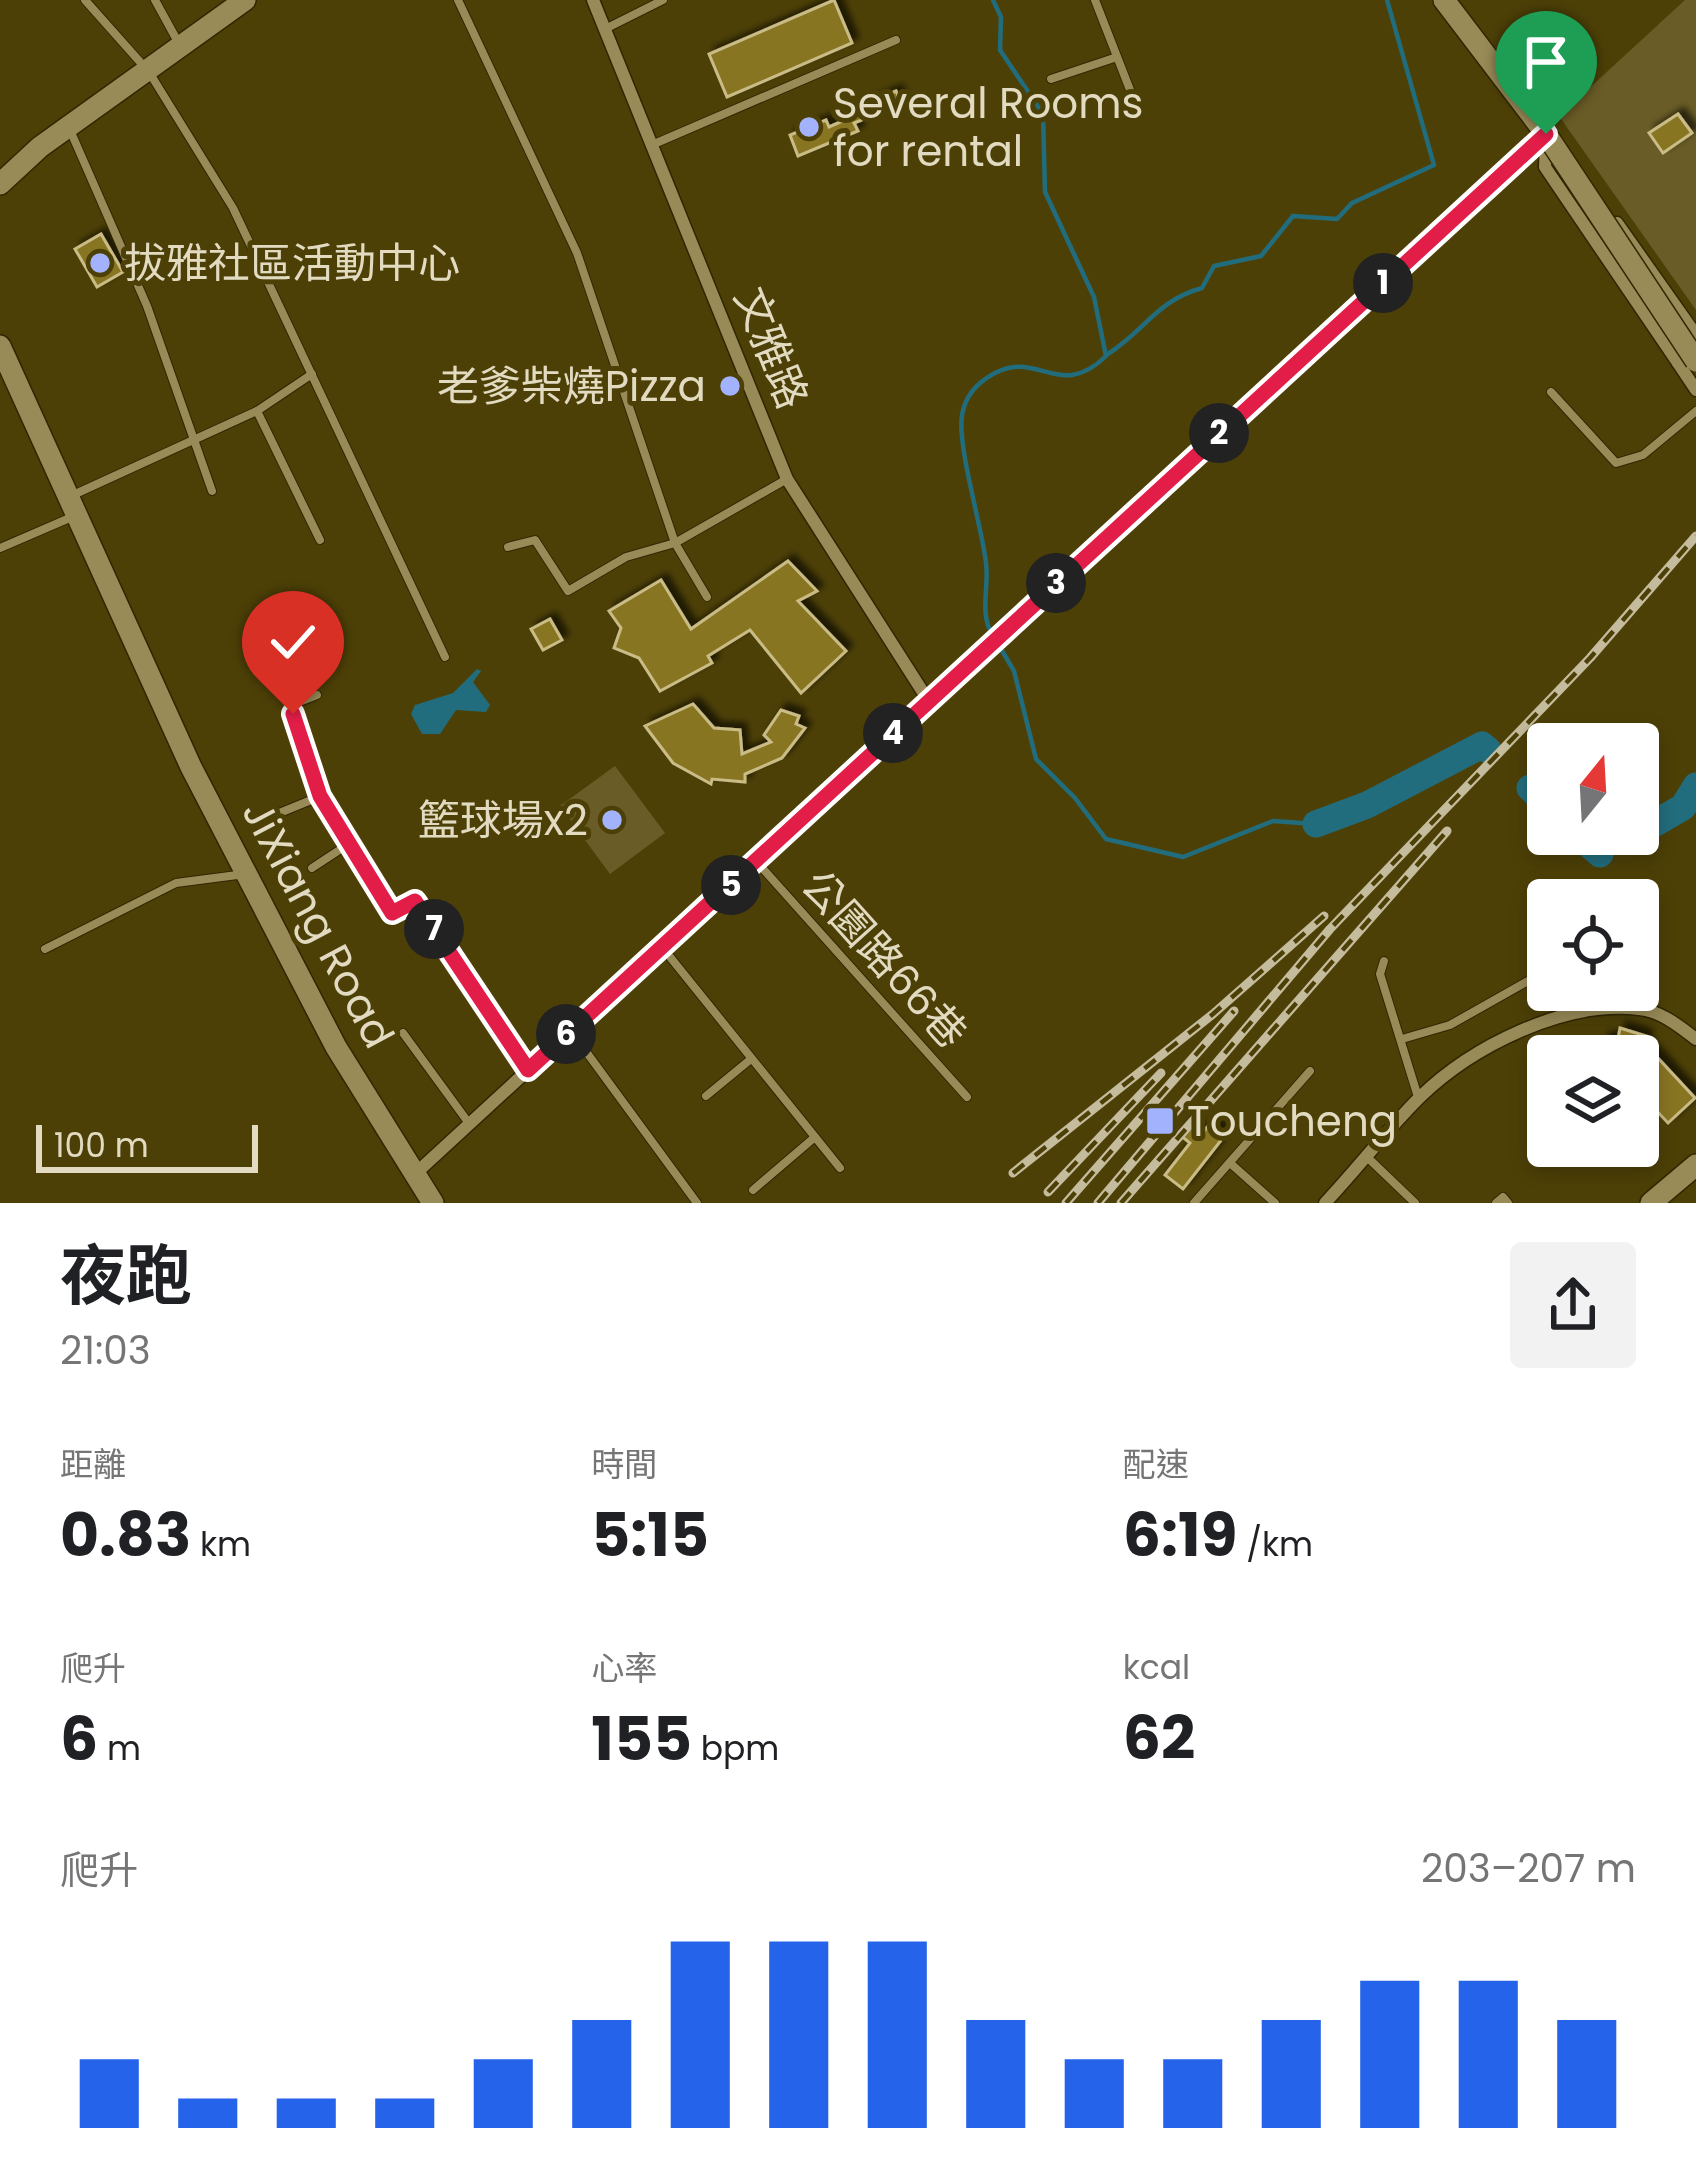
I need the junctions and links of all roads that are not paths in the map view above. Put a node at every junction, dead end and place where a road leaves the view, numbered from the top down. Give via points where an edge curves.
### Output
1 (85, 0) edge
2 (155, 0) edge
3 (245, 0) edge
4 (458, 0) edge
5 (593, 0) edge
6 (663, 0) edge
7 (1096, 0) edge
8 (1444, 0) edge
9 (608, 28) junction
10 (896, 40) dead end
11 (182, 48) junction
12 (1117, 57) junction
13 (149, 72) junction
14 (1052, 79) dead end
15 (1132, 95) dead end
16 (69, 128) junction
17 (1546, 134) junction
18 (654, 144) junction
19 (0, 184) edge
20 (1696, 335) edge
21 (0, 346) edge
22 (1696, 351) edge
23 (1687, 362) edge
24 (312, 374) junction
25 (1696, 390) edge
26 (1551, 392) dead end
27 (257, 411) junction
28 (1696, 411) edge
29 (195, 440) junction
30 (788, 479) junction
31 (212, 491) dead end
32 (75, 505) junction
33 (320, 540) dead end
34 (675, 543) junction
35 (0, 548) edge
36 (508, 548) dead end
37 (707, 597) dead end
38 (446, 657) dead end
39 (317, 694) dead end
40 (928, 700) junction
41 (320, 796) junction
42 (277, 814) dead end
43 (350, 843) junction
44 (757, 861) junction
45 (312, 868) dead end
46 (246, 874) junction
47 (662, 947) junction
48 (45, 949) dead end
49 (1384, 961) dead end
50 (1527, 982) edge
51 (570, 1030) junction
52 (403, 1034) dead end
53 (1402, 1039) junction
54 (1696, 1039) edge
55 (752, 1058) junction
56 (528, 1070) junction
57 (1310, 1071) dead end
58 (706, 1096) dead end
59 (967, 1097) dead end
60 (1418, 1099) junction
61 (468, 1122) junction
62 (815, 1137) junction
63 (1367, 1157) junction
64 (1230, 1163) junction
65 (1696, 1166) edge
66 (840, 1168) dead end
67 (415, 1174) junction
68 (753, 1190) dead end
69 (433, 1203) edge
70 (697, 1203) edge
71 (1194, 1203) edge
72 (1275, 1203) edge
73 (1325, 1203) edge
74 (1415, 1203) edge
75 (1496, 1203) edge
76 (1508, 1203) edge
77 (1651, 1203) edge

1 - 13 lane
2 - 11 lane
3 - 11 street
4 - 34 lane via 577,253
5 - 9 street, 文雅路
6 - 9 lane
7 - 12 lane
8 - 17 street
9 - 18 street, 文雅路
10 - 18 lane
11 - 13 street
12 - 14 lane
12 - 15 lane
13 - 16 street
13 - 24 lane via 233,208
16 - 19 street
16 - 29 lane
17 - 20 street via 1570,152
17 - 23 street, bridge
17 - 40 street
18 - 30 street, 文雅路
21 - 32 street, JiXiang Road
22 - 23 street
23 - 25 street
24 - 27 lane
24 - 38 lane
26 - 28 lane via 1616,464 1643,455
27 - 29 lane
27 - 33 lane
29 - 31 lane
29 - 32 lane
30 - 34 lane
30 - 40 street, 文雅路
32 - 35 lane
32 - 46 street, JiXiang Road
34 - 36 lane via 626,557 568,591 544,546 535,540
34 - 37 lane
39 - 41 lane via 293,714
40 - 44 street
41 - 42 lane
41 - 43 lane
43 - 45 lane
43 - 56 lane via 392,913 415,901
44 - 47 street
44 - 59 lane, 公園路66巷
46 - 48 lane via 176,883
46 - 67 street, JiXiang Road
47 - 51 street
47 - 55 lane
49 - 53 lane via 1380,974
50 - 53 lane via 1450,1025
51 - 56 street
51 - 70 lane
52 - 61 lane
53 - 60 lane
54 - 60 street via 1640,1009 1569,1017 1489,1047
55 - 58 lane
55 - 62 lane
56 - 61 street
57 - 64 lane
60 - 63 street
61 - 67 street
62 - 66 lane
62 - 68 lane
63 - 73 street
63 - 74 lane
64 - 71 lane
64 - 72 lane
65 - 77 street
67 - 69 street, JiXiang Road
75 - 76 lane

